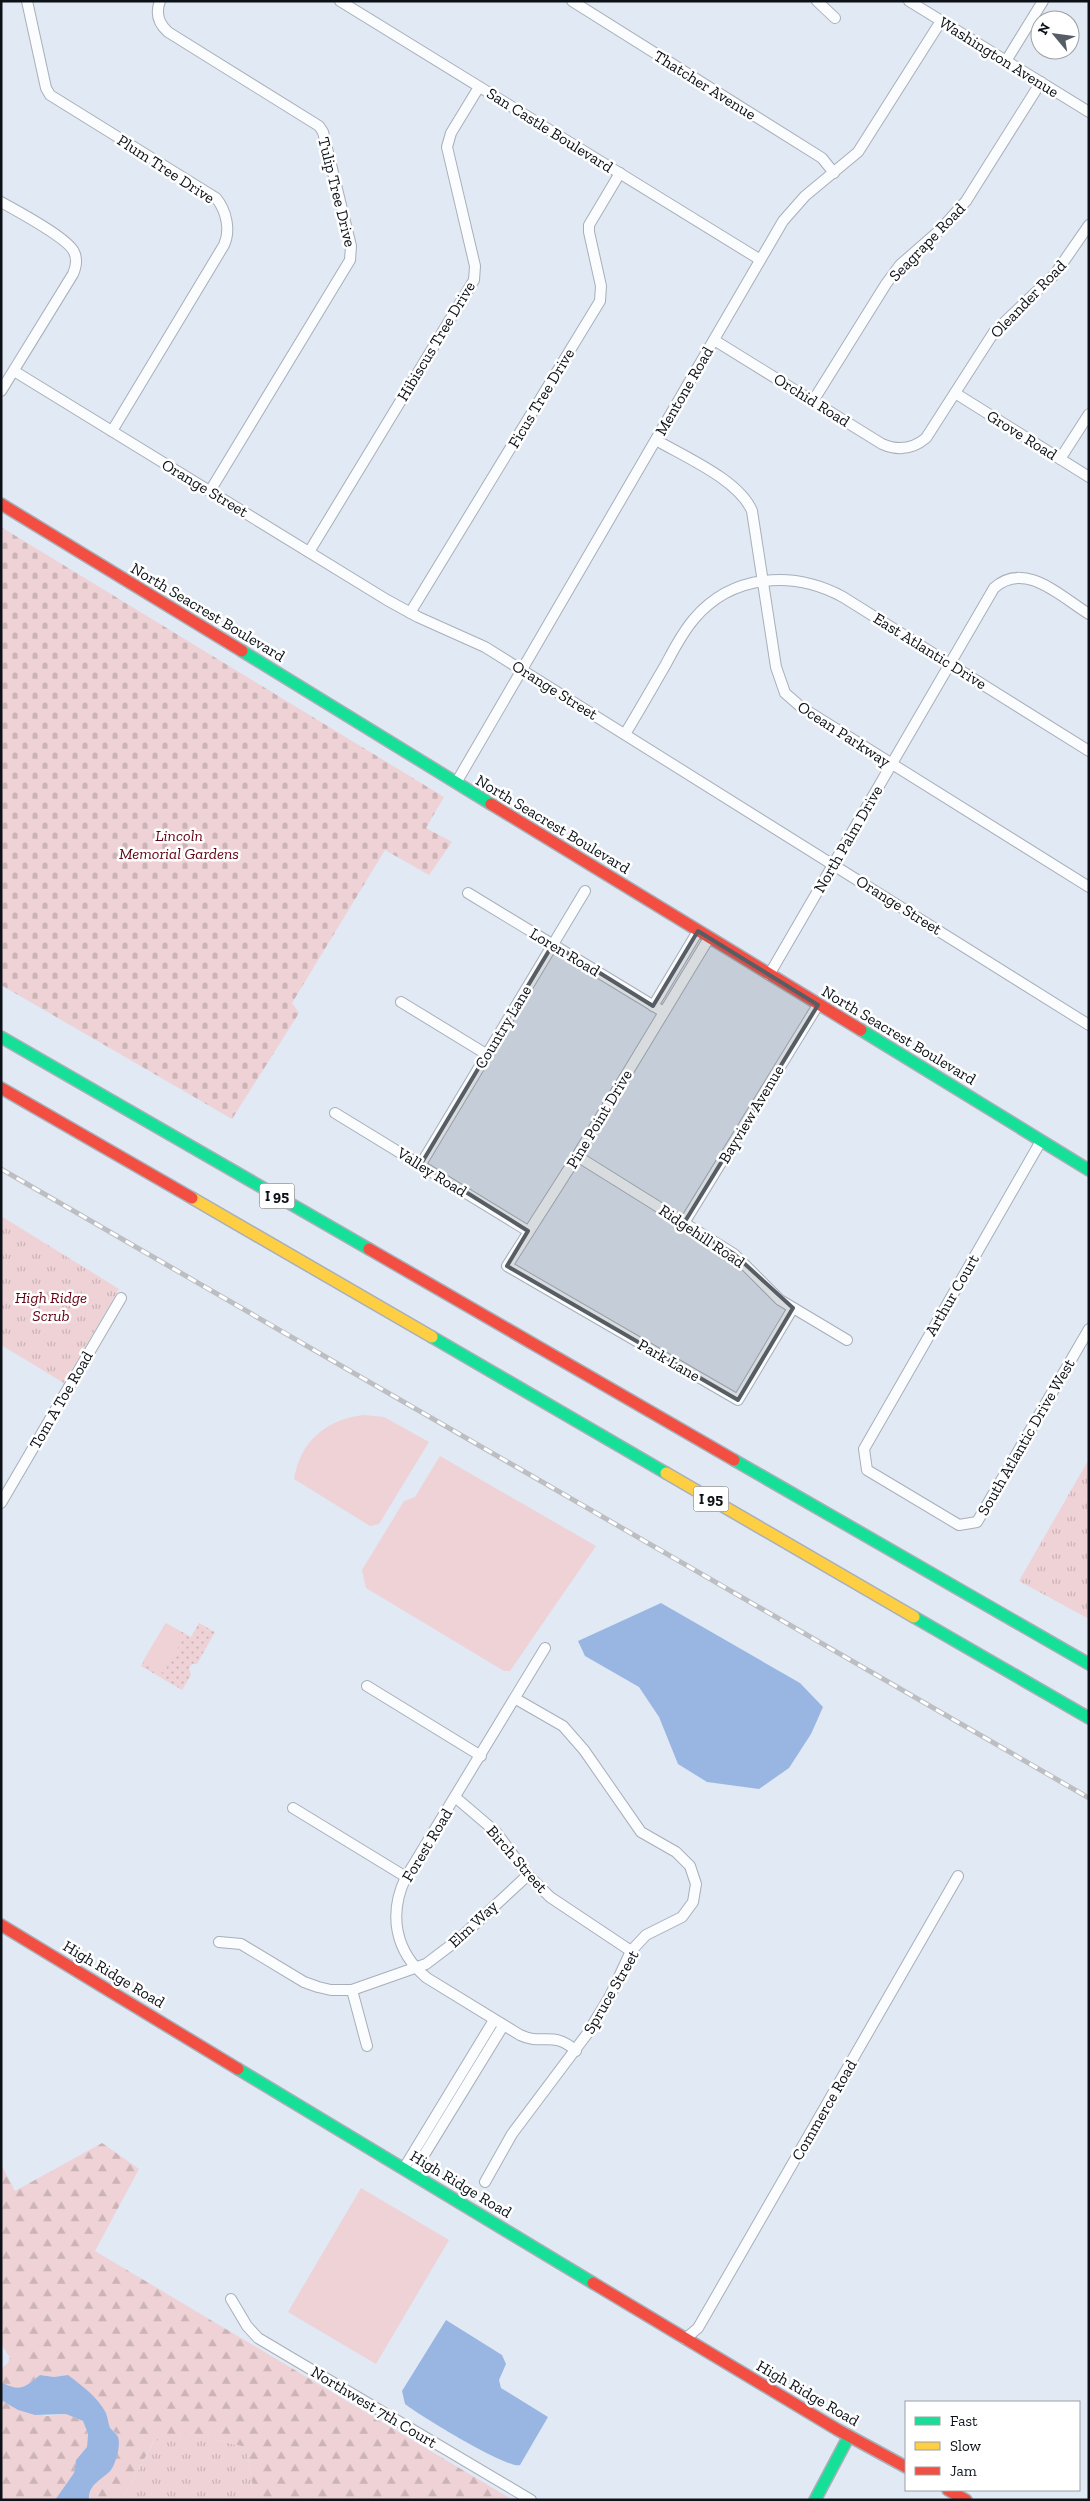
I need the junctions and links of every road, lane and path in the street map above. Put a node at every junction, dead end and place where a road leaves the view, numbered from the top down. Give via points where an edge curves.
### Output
1 (26, 1) edge
2 (160, 1) edge
3 (340, 1) edge
4 (572, 1) edge
5 (817, 1) edge
6 (909, 1) edge
7 (1043, 1) edge
8 (835, 18) dead end
9 (941, 22) junction
10 (1006, 61) junction
11 (1041, 82) junction
12 (479, 86) junction
13 (1089, 112) edge
14 (620, 173) junction
15 (834, 173) junction
16 (1, 202) edge
17 (1089, 225) edge
18 (759, 259) junction
19 (714, 340) junction
20 (14, 371) junction
21 (1, 392) edge
22 (955, 393) junction
23 (813, 401) junction
24 (1089, 414) edge
25 (112, 431) junction
26 (656, 440) junction
27 (915, 445) joint
28 (1060, 459) junction
29 (1089, 477) edge
30 (210, 491) junction
31 (1, 504) edge
32 (309, 552) junction
33 (762, 581) junction
34 (410, 613) junction
35 (1089, 614) edge
36 (949, 663) junction
37 (522, 669) junction
38 (625, 734) junction
39 (1089, 751) edge
40 (892, 764) junction
41 (456, 783) junction
42 (833, 864) junction
43 (1089, 888) edge
44 (585, 891) dead end
45 (468, 893) dead end
46 (698, 931) junction
47 (709, 938) junction
48 (553, 944) junction
49 (678, 964) junction
50 (688, 970) junction
51 (769, 975) junction
52 (401, 1002) dead end
53 (818, 1005) junction
54 (653, 1006) junction
55 (662, 1011) junction
56 (1089, 1024) edge
57 (1, 1036) edge
58 (486, 1054) junction
59 (1, 1088) edge
60 (336, 1113) dead end
61 (1041, 1141) junction
62 (577, 1156) junction
63 (421, 1164) junction
64 (1089, 1170) edge
65 (684, 1223) junction
66 (528, 1231) junction
67 (507, 1266) joint
68 (121, 1298) dead end
69 (793, 1308) junction
70 (1089, 1328) edge
71 (847, 1340) dead end
72 (864, 1449) joint
73 (1, 1503) edge
74 (545, 1648) dead end
75 (1089, 1664) edge
76 (367, 1686) dead end
77 (516, 1699) junction
78 (1089, 1718) edge
79 (481, 1756) junction
80 (455, 1797) junction
81 (293, 1808) dead end
82 (528, 1875) junction
83 (958, 1876) dead end
84 (406, 1877) junction
85 (1, 1925) edge
86 (219, 1942) dead end
87 (631, 1951) junction
88 (414, 1966) junction
89 (352, 1990) junction
90 (494, 2020) junction
91 (503, 2026) junction
92 (367, 2046) dead end
93 (576, 2051) junction
94 (453, 2087) junction
95 (462, 2093) junction
96 (408, 2171) junction
97 (485, 2182) dead end
98 (231, 2298) dead end
99 (684, 2339) junction
100 (849, 2436) junction
101 (905, 2466) edge
102 (950, 2491) edge
103 (531, 2500) edge
104 (815, 2500) edge
105 (966, 2500) edge

1 - 25 street, Plum Tree Drive via 50,95 216,198 224,210 228,231 224,245
2 - 30 street, Tulip Tree Drive via 159,21 168,32 324,132 351,246 350,260
3 - 12 street, San Castle Boulevard
4 - 15 street, Thatcher Avenue via 822,158
5 - 8 street
6 - 9 street, Washington Avenue
7 - 10 street
9 - 10 street, Washington Avenue
9 - 15 street, Mentone Road via 866,141
10 - 11 street, Washington Avenue
11 - 13 street, Washington Avenue
11 - 23 street, Seagrape Road via 966,201 940,230 900,265 886,284
12 - 14 street, San Castle Boulevard
12 - 32 street, Hibiscus Tree Drive via 451,133 447,147 475,266 474,280
14 - 18 street, San Castle Boulevard
14 - 34 street, Ficus Tree Drive via 589,225 601,286 600,301
15 - 18 street, Mentone Road via 792,208
16 - 20 street via 66,242 76,260 73,274
17 - 22 street, Oleander Road via 1055,274 994,332
18 - 19 street, Mentone Road
19 - 23 street, Orchid Road
19 - 26 street, Mentone Road
20 - 21 street
20 - 25 street, Orange Street
22 - 27 street, Oleander Road via 930,432
22 - 28 street, Grove Road
23 - 27 street, Orchid Road via 888,446 902,448
24 - 28 street
25 - 30 street, Orange Street
26 - 33 street, Ocean Parkway via 729,484 748,502
26 - 37 street, Mentone Road
28 - 29 street, Grove Road
30 - 32 street, Orange Street
31 - 41 main road, North Seacrest Boulevard
32 - 34 street, Orange Street
33 - 36 street, East Atlantic Drive via 798,580 829,589
33 - 38 street, East Atlantic Drive via 726,593 694,619
33 - 40 street, Ocean Parkway via 776,667 785,693 801,707
34 - 37 street, Orange Street via 471,639
35 - 36 street, North Palm Drive via 1029,578 1006,579 990,593
36 - 39 street, East Atlantic Drive
36 - 40 street, North Palm Drive
37 - 38 street, Orange Street
37 - 41 street, Mentone Road
38 - 42 street, Orange Street
40 - 42 street, North Palm Drive
40 - 43 street, Ocean Parkway
41 - 46 main road, North Seacrest Boulevard
42 - 51 street, North Palm Drive
42 - 56 street, Orange Street
44 - 48 street, Country Lane
45 - 48 street, Loren Road
46 - 47 main road, North Seacrest Boulevard
46 - 49 street
47 - 50 street, Pine Point Drive
47 - 51 main road, North Seacrest Boulevard
48 - 54 street, Loren Road
48 - 58 street, Country Lane
49 - 50 street
49 - 54 street
50 - 55 street, Pine Point Drive
51 - 53 main road, North Seacrest Boulevard
52 - 58 street
53 - 61 main road, North Seacrest Boulevard
53 - 65 street, Bayview Avenue
54 - 55 street, Loren Road
55 - 62 street, Pine Point Drive
57 - 75 main road, I 95
58 - 63 street, Country Lane
59 - 78 main road, I 95
60 - 63 street, Valley Road
61 - 64 main road, North Seacrest Boulevard
61 - 72 street, Arthur Court
62 - 65 street, Ridgehill Road
62 - 66 street, Pine Point Drive
63 - 66 street, Valley Road
65 - 69 street, Ridgehill Road via 734,1254 769,1290
66 - 67 street, Pine Point Drive
67 - 69 street, Park Lane via 738,1400
68 - 73 street, Tom A Toe Road
69 - 71 street, Ridgehill Road
70 - 72 street, South Atlantic Drive West via 977,1522 959,1525 867,1470
74 - 77 street, Forest Road
76 - 79 street
77 - 79 street, Forest Road
77 - 87 street, Spruce Street via 563,1726 584,1750 641,1832 676,1852 690,1866 696,1884 693,1902 682,1917 646,1935
79 - 80 street, Forest Road
80 - 82 street, Birch Street via 496,1832
80 - 84 street, Forest Road
81 - 84 street
82 - 87 street, Birch Street via 550,1897
82 - 88 street, Elm Way via 459,1939 426,1964
83 - 99 street, Commerce Road via 698,2328
84 - 88 street, Forest Road via 398,1901 396,1925 403,1949
85 - 96 main road, High Ridge Road
86 - 89 street via 241,1944 304,1982 331,1990
87 - 93 street, Spruce Street via 610,1996
88 - 89 street, Elm Way
88 - 90 street, Forest Road via 427,1978
89 - 92 street
90 - 91 street, Forest Road
90 - 94 street
91 - 93 street, Forest Road via 527,2038 560,2039
91 - 95 street
93 - 97 street, Spruce Street via 512,2134
94 - 95 street
94 - 96 street
95 - 96 street
96 - 99 main road, High Ridge Road
98 - 103 street, Northwest 7th Court via 258,2338
99 - 100 main road, High Ridge Road
100 - 101 main road, High Ridge Road
100 - 104 main road
102 - 105 main road

